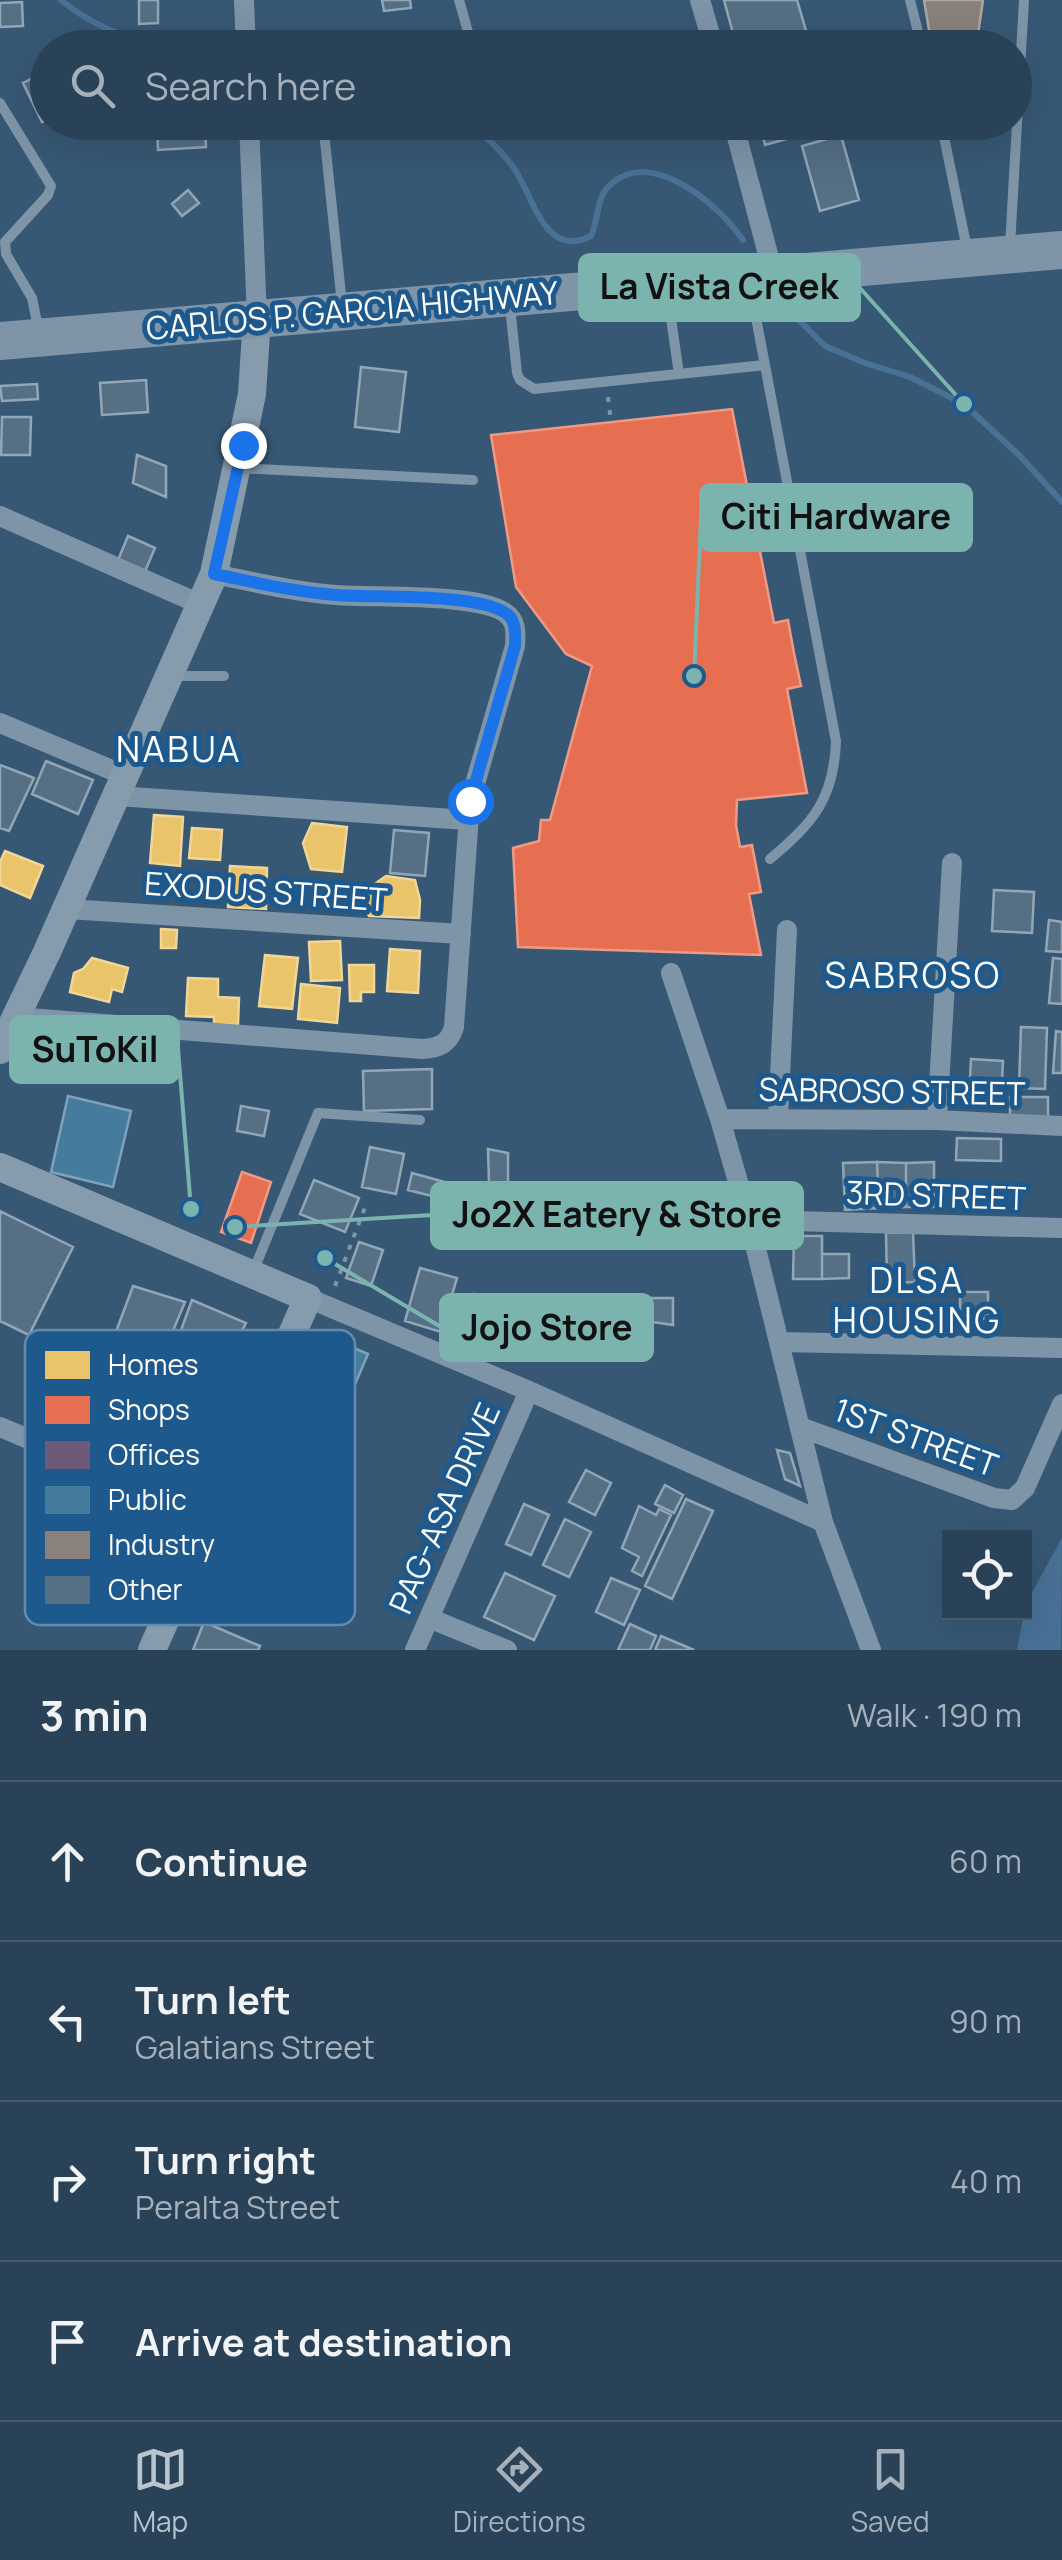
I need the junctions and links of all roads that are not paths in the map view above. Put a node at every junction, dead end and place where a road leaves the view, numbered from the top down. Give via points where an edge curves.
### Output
1 (244, 0) edge
2 (460, 0) edge
3 (700, 0) edge
4 (910, 0) edge
5 (1024, 0) edge
6 (245, 30) edge
7 (468, 30) edge
8 (709, 30) edge
9 (918, 30) edge
10 (1022, 30) edge
11 (0, 102) edge
12 (250, 140) edge
13 (325, 140) edge
14 (736, 140) edge
15 (945, 140) edge
16 (1016, 140) edge
17 (1062, 250) edge
18 (1009, 252) junction
19 (968, 256) junction
20 (760, 274) junction
21 (665, 282) junction
22 (509, 296) junction
23 (343, 310) junction
24 (257, 318) junction
25 (41, 338) junction
26 (0, 341) edge
27 (765, 365) junction
28 (679, 374) junction
29 (238, 468) junction
30 (473, 480) dead end
31 (0, 516) edge
32 (214, 574) junction
33 (202, 605) junction
34 (170, 676) junction
35 (224, 676) dead end
36 (0, 723) edge
37 (121, 786) junction
38 (467, 820) junction
39 (770, 859) dead end
40 (952, 864) dead end
41 (66, 908) junction
42 (787, 930) dead end
43 (461, 934) junction
44 (671, 973) dead end
45 (16, 1018) junction
46 (0, 1050) edge
47 (720, 1118) junction
48 (778, 1118) junction
49 (420, 1120) dead end
50 (937, 1120) junction
51 (1062, 1126) edge
52 (0, 1167) edge
53 (749, 1220) junction
54 (1062, 1228) edge
55 (252, 1274) junction
56 (318, 1302) junction
57 (304, 1330) edge
58 (781, 1342) junction
59 (1062, 1348) edge
60 (529, 1391) junction
61 (1062, 1404) edge
62 (0, 1427) edge
63 (800, 1427) junction
64 (25, 1438) edge
65 (824, 1522) junction
66 (428, 1618) junction
67 (163, 1625) edge
68 (152, 1650) edge
69 (414, 1650) edge
70 (507, 1650) edge
71 (871, 1650) edge

1 - 6 street
2 - 7 lane
3 - 8 street
4 - 9 lane
5 - 10 lane
11 - 25 lane via 51,186 5,242 32,298
12 - 24 street
13 - 23 lane
14 - 20 street
15 - 19 lane
16 - 18 lane
17 - 18 highway, CARLOS P. GARCIA HIGHWAY
18 - 19 highway, CARLOS P. GARCIA HIGHWAY
19 - 20 highway, CARLOS P. GARCIA HIGHWAY
20 - 21 highway, CARLOS P. GARCIA HIGHWAY
20 - 27 lane
21 - 22 highway, CARLOS P. GARCIA HIGHWAY
21 - 28 lane
22 - 23 highway, CARLOS P. GARCIA HIGHWAY
22 - 28 lane via 520,380 534,389
23 - 24 highway, CARLOS P. GARCIA HIGHWAY
24 - 25 highway, CARLOS P. GARCIA HIGHWAY
24 - 29 street
25 - 26 highway, CARLOS P. GARCIA HIGHWAY
27 - 28 lane
27 - 39 lane via 836,741 830,788 816,816
29 - 30 lane
29 - 32 street
31 - 33 street
32 - 33 street
32 - 38 street via 333,595 466,602 510,615 515,646
33 - 34 street
34 - 35 lane
34 - 37 street
36 - 37 street
37 - 38 street
37 - 41 street
38 - 43 street
40 - 50 street
41 - 43 street, EXODUS STREET
41 - 45 street
42 - 48 street
43 - 45 street via 454,1027 437,1048
44 - 47 street
45 - 46 street
47 - 48 street, SABROSO STREET
47 - 53 street
48 - 50 street, SABROSO STREET
49 - 55 lane via 318,1113
50 - 51 street, SABROSO STREET
52 - 55 street
53 - 54 street, 3RD STREET
53 - 58 street
55 - 56 street
56 - 57 street
56 - 60 street
58 - 59 street
58 - 63 street
60 - 65 street
60 - 66 street, PAG-ASA DRIVE
61 - 63 street, 1ST STREET via 1025,1488 1012,1500
62 - 64 street
63 - 65 street
65 - 71 street
66 - 69 street, PAG-ASA DRIVE
66 - 70 street
67 - 68 street

